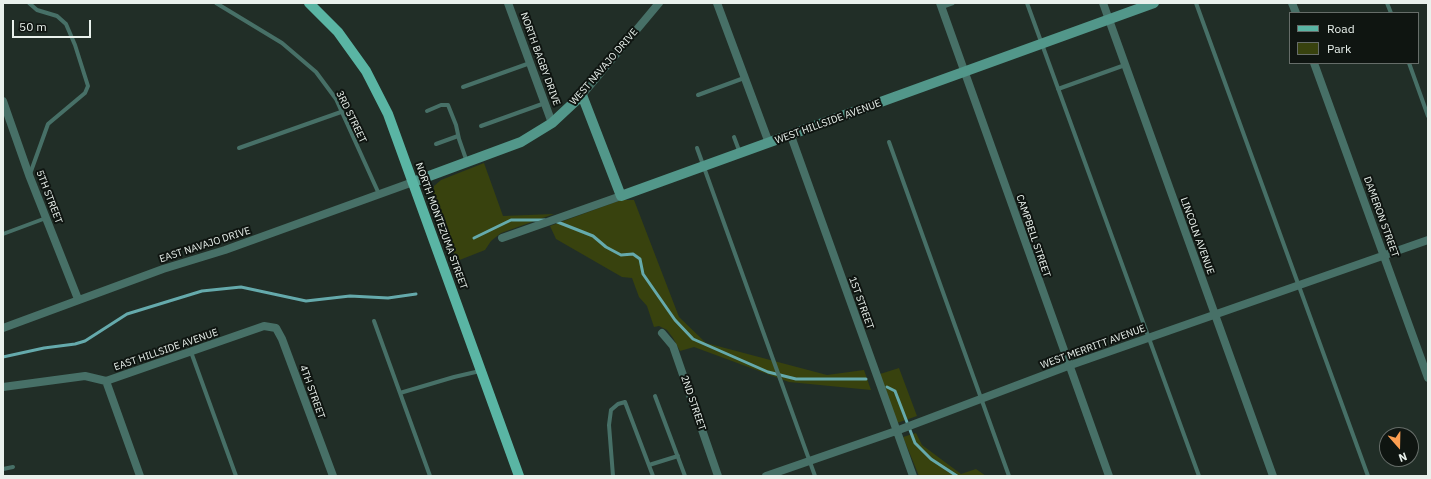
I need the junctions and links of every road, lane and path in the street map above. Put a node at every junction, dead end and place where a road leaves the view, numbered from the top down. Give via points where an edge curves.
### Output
1 (29, 3) edge
2 (216, 3) edge
3 (309, 3) edge
4 (508, 3) edge
5 (659, 3) edge
6 (717, 3) edge
7 (953, 3) edge
8 (1027, 3) edge
9 (1103, 3) edge
10 (1154, 3) edge
11 (1196, 3) edge
12 (941, 5) edge
13 (1109, 20) junction
14 (1042, 44) junction
15 (530, 63) junction
16 (1314, 64) edge
17 (1409, 64) edge
18 (1125, 65) junction
19 (965, 72) junction
20 (745, 78) junction
21 (463, 87) dead end
22 (1058, 89) junction
23 (582, 95) junction
24 (698, 95) dead end
25 (3, 101) edge
26 (545, 103) junction
27 (427, 111) dead end
28 (341, 112) junction
29 (1428, 116) edge
30 (552, 122) junction
31 (481, 126) dead end
32 (458, 136) junction
33 (791, 136) junction
34 (734, 137) dead end
35 (889, 142) dead end
36 (769, 143) junction
37 (436, 144) dead end
38 (239, 148) dead end
39 (697, 148) dead end
40 (740, 154) junction
41 (467, 162) junction
42 (703, 167) junction
43 (29, 175) junction
44 (413, 182) junction
45 (378, 194) junction
46 (621, 196) junction
47 (46, 218) junction
48 (3, 234) edge
49 (502, 238) dead end
50 (1428, 240) edge
51 (1384, 255) junction
52 (1300, 285) junction
53 (78, 299) junction
54 (1214, 316) junction
55 (374, 321) dead end
56 (264, 326) joint
57 (3, 328) edge
58 (662, 333) dead end
59 (1150, 338) junction
60 (191, 352) junction
61 (1068, 366) junction
62 (480, 371) junction
63 (1428, 378) edge
64 (106, 381) junction
65 (3, 387) edge
66 (400, 393) junction
67 (655, 396) dead end
68 (980, 400) junction
69 (898, 430) junction
70 (678, 456) junction
71 (810, 461) junction
72 (649, 465) junction
73 (13, 468) dead end
74 (3, 469) edge
75 (652, 475) edge
76 (140, 476) edge
77 (236, 476) edge
78 (333, 476) edge
79 (430, 476) edge
80 (519, 476) edge
81 (613, 476) edge
82 (646, 476) edge
83 (685, 476) edge
84 (718, 476) edge
85 (766, 476) edge
86 (815, 476) edge
87 (913, 476) edge
88 (1009, 476) edge
89 (1109, 476) edge
90 (1199, 476) edge
91 (1273, 476) edge
92 (1368, 476) edge

1 - 43 lane via 37,10 57,16 66,24 88,86 85,93 48,124
2 - 28 lane, 3RD STREET via 282,43 316,72 336,99
3 - 44 main road, NORTH MONTEZUMA STREET via 338,32 366,71 388,114
4 - 15 street, NORTH BAGBY DRIVE
5 - 23 street, WEST NAVAJO DRIVE
6 - 20 street
7 - 12 lane
8 - 14 lane
9 - 13 street, LINCOLN AVENUE
10 - 13 street, WEST HILLSIDE AVENUE
11 - 52 lane
12 - 19 street, CAMPBELL STREET
13 - 14 street, WEST HILLSIDE AVENUE
13 - 18 street, LINCOLN AVENUE
14 - 19 street, WEST HILLSIDE AVENUE
14 - 22 lane
15 - 21 lane
15 - 26 street, NORTH BAGBY DRIVE
16 - 51 street, DAMERON STREET
17 - 29 lane
18 - 22 lane
18 - 54 street, LINCOLN AVENUE
19 - 33 street, WEST HILLSIDE AVENUE
19 - 61 street, CAMPBELL STREET
20 - 24 lane
20 - 36 street
22 - 59 lane
23 - 30 street, WEST NAVAJO DRIVE
23 - 46 street
25 - 43 street, 5TH STREET
26 - 30 street, NORTH BAGBY DRIVE
26 - 31 lane
27 - 32 lane via 448,105
28 - 38 lane
28 - 45 lane, 3RD STREET
30 - 41 street, WEST NAVAJO DRIVE via 521,142
32 - 37 lane
32 - 41 lane
33 - 36 street, WEST HILLSIDE AVENUE
33 - 69 street, 1ST STREET
34 - 40 lane
35 - 68 lane
36 - 40 street, WEST HILLSIDE AVENUE
39 - 42 lane
40 - 42 street, WEST HILLSIDE AVENUE
41 - 44 street, WEST NAVAJO DRIVE
42 - 46 street, WEST HILLSIDE AVENUE
42 - 71 lane
43 - 47 street, 5TH STREET
44 - 45 street, EAST NAVAJO DRIVE
44 - 62 main road, NORTH MONTEZUMA STREET
45 - 53 street, EAST NAVAJO DRIVE via 225,250
46 - 49 street, WEST HILLSIDE AVENUE
47 - 48 lane
47 - 53 street, 5TH STREET
50 - 51 street, WEST MERRITT AVENUE
51 - 52 street, WEST MERRITT AVENUE
51 - 63 street, DAMERON STREET
52 - 54 street, WEST MERRITT AVENUE
52 - 92 lane
53 - 57 street, EAST NAVAJO DRIVE
54 - 59 street, WEST MERRITT AVENUE
54 - 91 street, LINCOLN AVENUE
55 - 66 lane
56 - 60 street, EAST HILLSIDE AVENUE
56 - 78 street, 4TH STREET via 276,328 282,339
58 - 84 street, 2ND STREET via 673,346
59 - 61 street, WEST MERRITT AVENUE
59 - 90 lane
60 - 64 street, EAST HILLSIDE AVENUE
60 - 77 lane
61 - 68 street, WEST MERRITT AVENUE
61 - 89 street, CAMPBELL STREET
62 - 66 lane
62 - 80 main road, NORTH MONTEZUMA STREET
64 - 65 street, EAST HILLSIDE AVENUE via 85,376
64 - 76 street
66 - 79 lane
67 - 70 lane
68 - 69 street, WEST MERRITT AVENUE
68 - 88 lane
69 - 71 street, WEST MERRITT AVENUE
69 - 87 street, 1ST STREET
70 - 72 lane
70 - 83 lane
71 - 85 street, WEST MERRITT AVENUE
71 - 86 lane
72 - 75 lane
72 - 81 lane via 626,402 618,404 611,410 609,425
73 - 74 lane
75 - 82 lane

